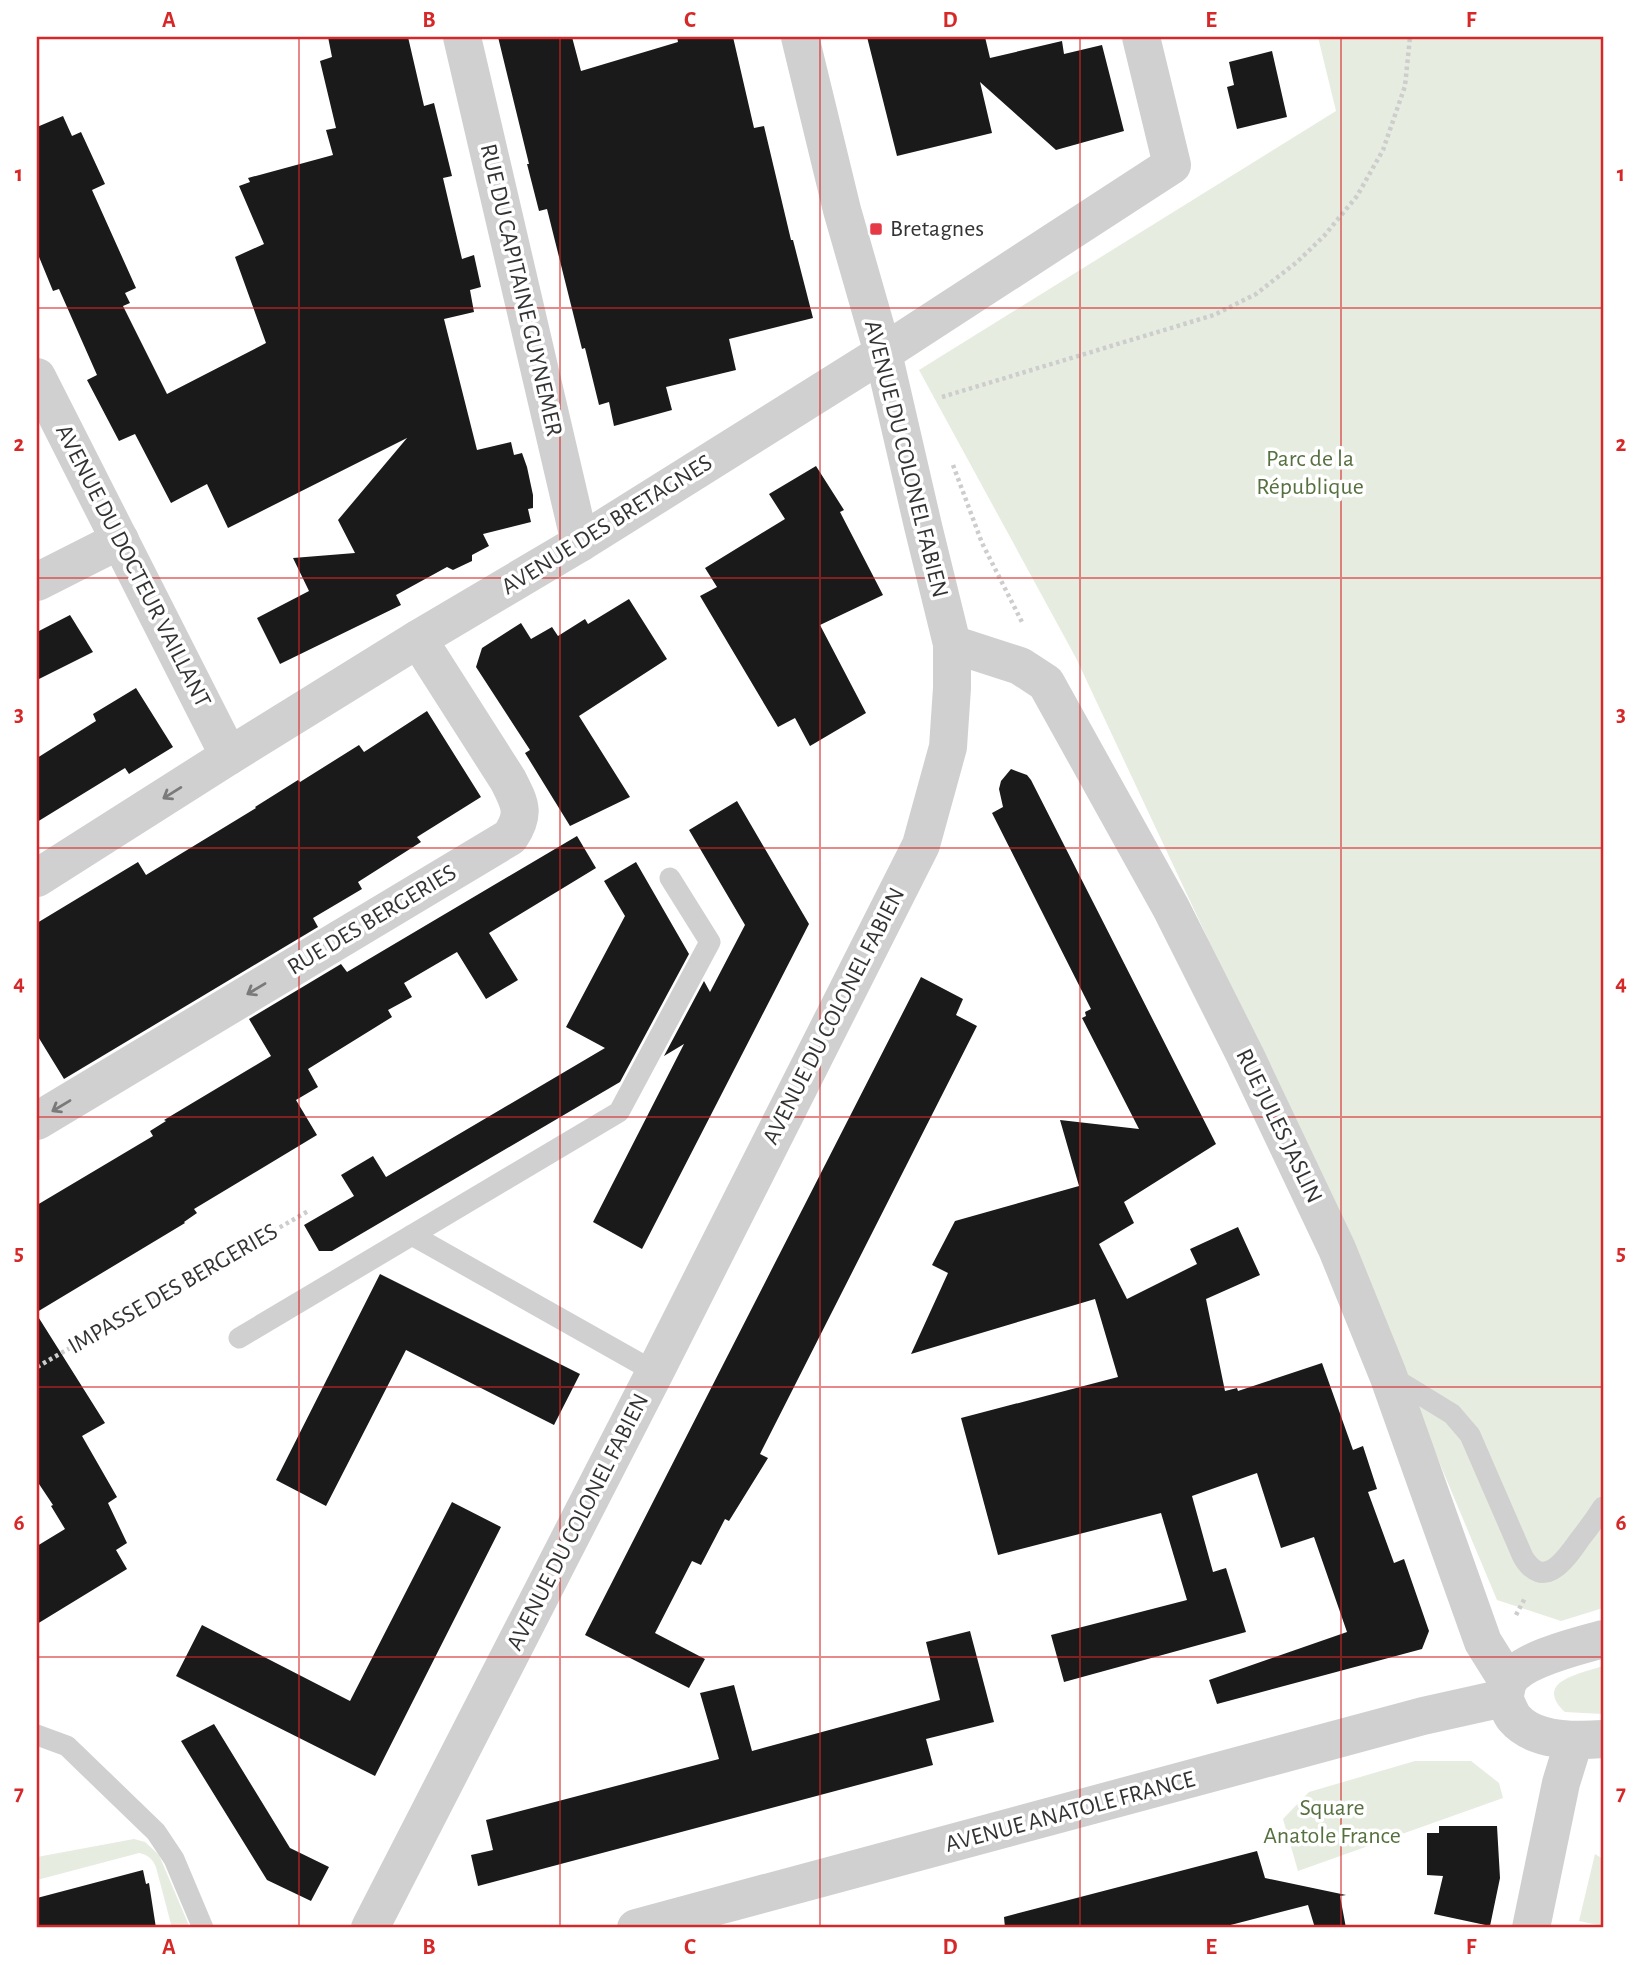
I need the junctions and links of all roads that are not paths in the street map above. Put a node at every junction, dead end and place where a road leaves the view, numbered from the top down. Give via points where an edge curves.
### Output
1 (462, 37) edge
2 (800, 37) edge
3 (1141, 37) edge
4 (883, 353) junction
5 (37, 377) edge
6 (120, 540) junction
7 (580, 543) junction
8 (37, 582) edge
9 (418, 639) junction
10 (952, 644) junction
11 (229, 756) junction
12 (37, 878) edge
13 (670, 878) dead end
14 (37, 1121) edge
15 (412, 1235) junction
16 (239, 1338) dead end
17 (655, 1372) junction
18 (1388, 1374) junction
19 (1603, 1507) edge
20 (1603, 1639) edge
21 (1506, 1690) junction
22 (37, 1735) edge
23 (1589, 1740) edge
24 (203, 1928) edge
25 (370, 1928) edge
26 (636, 1928) edge
27 (1531, 1928) edge

1 - 7 street, RUE DU CAPITAINE GUYNEMER
2 - 4 street, AVENUE DU COLONEL FABIEN
3 - 4 street, AVENUE DES BRETAGNES via 1172,165
4 - 7 street, AVENUE DES BRETAGNES
4 - 10 street, AVENUE DU COLONEL FABIEN
5 - 6 street, AVENUE DU DOCTEUR VAILLANT
6 - 8 street
6 - 11 street, AVENUE DU DOCTEUR VAILLANT
7 - 9 street, AVENUE DES BRETAGNES
9 - 11 street, AVENUE DES BRETAGNES
9 -> 14 street, RUE DES BERGERIES via 519,801 520,822 510,837
10 - 17 street, AVENUE DU COLONEL FABIEN via 948,747 921,845
10 - 18 street, RUE JULES JASLIN via 1020,666 1046,683 1171,908 1245,1055 1337,1249
11 -> 12 street, AVENUE DES BRETAGNES
13 - 15 lane via 710,942 619,1112
15 - 16 lane
15 - 17 lane
17 - 25 street, AVENUE DU COLONEL FABIEN
18 - 19 lane via 1452,1414 1471,1435 1523,1558 1538,1572 1563,1563
18 - 21 street, RUE JULES JASLIN via 1483,1642
20 - 21 street via 1525,1666
21 - 23 street, RUE JULES JASLIN via 1514,1718 1536,1734
21 - 26 street, AVENUE ANATOLE FRANCE
22 - 24 lane via 66,1746 156,1832 174,1858
23 - 27 street via 1561,1783

